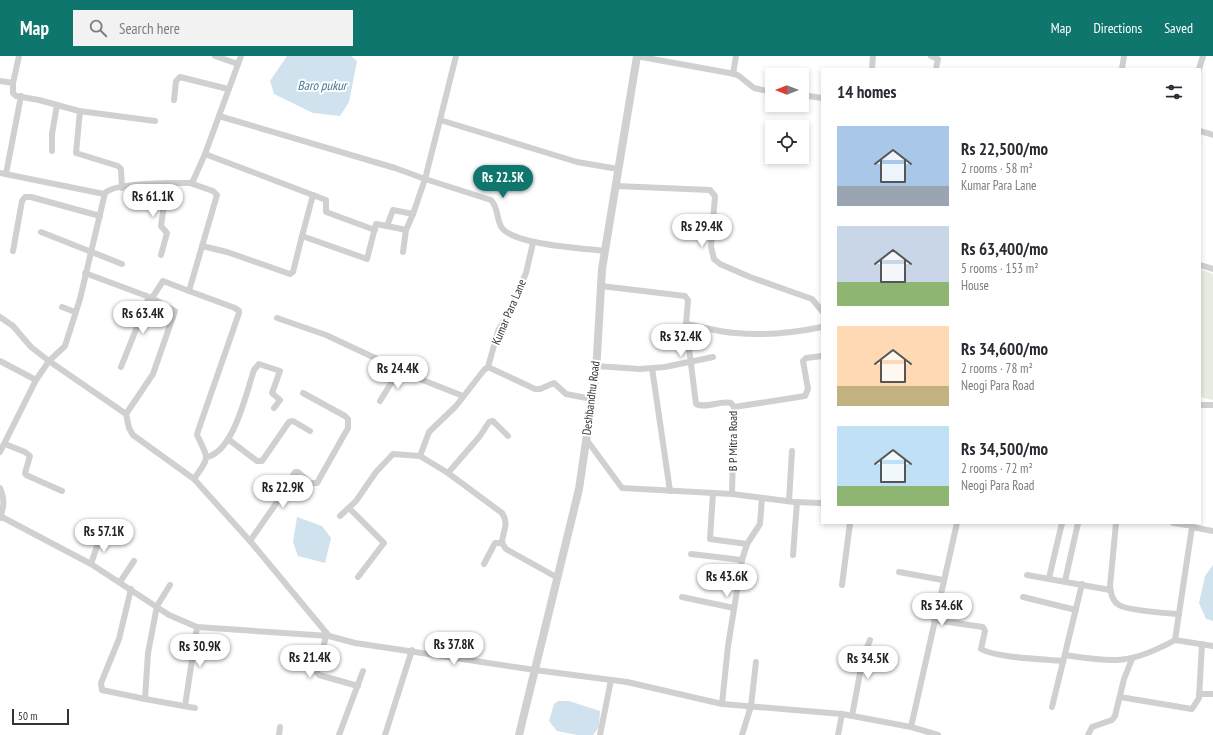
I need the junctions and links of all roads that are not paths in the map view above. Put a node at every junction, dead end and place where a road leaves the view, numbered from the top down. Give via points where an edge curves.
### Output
1 (19, 56) edge
2 (215, 56) edge
3 (241, 56) edge
4 (456, 56) edge
5 (636, 56) edge
6 (736, 56) edge
7 (874, 56) edge
8 (931, 56) edge
9 (1124, 56) edge
10 (1203, 56) edge
11 (938, 57) edge
12 (238, 64) junction
13 (872, 68) edge
14 (936, 68) edge
15 (1122, 68) edge
16 (1199, 68) edge
17 (733, 74) junction
18 (0, 81) edge
19 (13, 83) junction
20 (228, 89) junction
21 (765, 90) edge
22 (21, 96) junction
23 (809, 96) edge
24 (821, 98) edge
25 (174, 100) dead end
26 (57, 105) junction
27 (80, 111) junction
28 (219, 116) junction
29 (440, 120) junction
30 (155, 121) dead end
31 (1201, 131) edge
32 (1213, 135) edge
33 (52, 151) dead end
34 (205, 154) junction
35 (618, 169) junction
36 (3, 173) edge
37 (425, 179) junction
38 (168, 183) junction
39 (190, 183) junction
40 (616, 186) junction
41 (122, 188) junction
42 (104, 194) junction
43 (313, 195) junction
44 (413, 214) junction
45 (100, 216) junction
46 (387, 226) junction
47 (374, 230) junction
48 (406, 230) junction
49 (41, 232) dead end
50 (302, 236) junction
51 (532, 243) junction
52 (202, 246) junction
53 (91, 250) junction
54 (13, 251) dead end
55 (605, 251) junction
56 (403, 252) dead end
57 (161, 255) dead end
58 (122, 264) dead end
59 (1201, 265) edge
60 (1213, 269) edge
61 (85, 273) junction
62 (601, 286) junction
63 (188, 291) junction
64 (150, 298) junction
65 (62, 307) dead end
66 (821, 310) edge
67 (75, 312) junction
68 (0, 317) edge
69 (277, 318) dead end
70 (686, 324) junction
71 (821, 327) edge
72 (821, 356) edge
73 (713, 357) dead end
74 (0, 361) edge
75 (49, 361) junction
76 (690, 362) junction
77 (596, 366) junction
78 (121, 367) dead end
79 (488, 367) junction
80 (652, 368) junction
81 (400, 369) junction
82 (36, 380) junction
83 (303, 393) dead end
84 (462, 396) junction
85 (592, 399) junction
86 (380, 401) dead end
87 (1201, 405) edge
88 (1213, 405) edge
89 (734, 407) junction
90 (274, 408) dead end
91 (126, 414) junction
92 (310, 431) dead end
93 (508, 436) dead end
94 (228, 439) junction
95 (586, 439) junction
96 (5, 444) junction
97 (792, 451) dead end
98 (0, 452) edge
99 (420, 456) junction
100 (207, 457) junction
101 (448, 473) junction
102 (194, 479) junction
103 (0, 488) edge
104 (62, 491) dead end
105 (670, 491) junction
106 (713, 493) junction
107 (732, 494) junction
108 (762, 498) junction
109 (789, 501) junction
110 (797, 502) junction
111 (821, 503) edge
112 (349, 508) junction
113 (340, 516) dead end
114 (0, 517) edge
115 (850, 524) edge
116 (957, 524) edge
117 (1062, 524) edge
118 (1078, 524) edge
119 (1116, 524) edge
120 (1189, 525) edge
121 (1213, 531) edge
122 (100, 537) dead end
123 (250, 541) junction
124 (502, 543) junction
125 (747, 544) junction
126 (691, 554) dead end
127 (793, 555) dead end
128 (742, 560) junction
129 (134, 561) dead end
130 (91, 564) junction
131 (484, 564) dead end
132 (899, 572) dead end
133 (1026, 574) dead end
134 (358, 577) dead end
135 (558, 578) junction
136 (1050, 578) junction
137 (943, 580) junction
138 (1065, 581) junction
139 (120, 582) junction
140 (1082, 584) junction
141 (170, 585) dead end
142 (842, 585) dead end
143 (131, 589) junction
144 (1110, 590) junction
145 (682, 597) dead end
146 (1023, 597) dead end
147 (157, 606) junction
148 (734, 608) junction
149 (1076, 610) junction
150 (1179, 614) junction
151 (934, 620) junction
152 (197, 627) junction
153 (328, 636) junction
154 (870, 640) dead end
155 (1175, 640) junction
156 (1202, 644) junction
157 (1213, 646) edge
158 (412, 650) junction
159 (1064, 658) junction
160 (1132, 659) junction
161 (756, 662) dead end
162 (535, 670) junction
163 (363, 671) dead end
164 (611, 680) junction
165 (358, 686) junction
166 (1199, 694) junction
167 (1213, 694) edge
168 (1120, 697) junction
169 (145, 699) junction
170 (722, 704) junction
171 (185, 706) junction
172 (751, 706) junction
173 (1052, 707) dead end
174 (195, 708) dead end
175 (842, 714) junction
176 (852, 716) junction
177 (280, 727) dead end
178 (911, 727) junction
179 (279, 735) edge
180 (339, 735) edge
181 (385, 735) edge
182 (519, 735) edge
183 (600, 735) edge
184 (742, 735) edge
185 (838, 735) edge
186 (938, 735) edge
187 (1088, 735) edge

1 - 19 street
2 - 12 street
3 - 12 street
4 - 29 street
5 - 17 street
5 - 35 street, Deshbandhu Road
6 - 17 street
7 - 13 street
8 - 11 street
9 - 15 street
10 - 16 street
11 - 14 street
12 - 20 street
17 - 21 street via 740,76 754,88
18 - 19 street
19 - 22 street via 14,95
20 - 25 street via 180,77 176,81
20 - 28 street
22 - 26 street
22 - 36 street
23 - 24 street
26 - 27 street
26 - 33 street
27 - 30 street
27 - 41 street via 76,153 118,166 121,169
28 - 34 street
28 - 37 street
29 - 35 street via 577,162
29 - 37 street
31 - 32 street
34 - 39 street via 195,178
34 - 43 street
35 - 40 street, Deshbandhu Road
36 - 42 street
37 - 44 street
37 - 51 street via 491,200 497,208 501,227 506,232
38 - 39 street
38 - 41 street
38 - 57 street via 161,226 167,233
39 - 52 street via 213,191 217,195
40 - 55 street, Deshbandhu Road
40 - 66 street via 710,190 715,196 711,247 714,259 750,277 812,299
41 - 42 street via 107,190
42 - 45 street
43 - 47 street via 326,200 326,212
43 - 50 street
44 - 46 street via 393,210
44 - 48 street
45 - 53 street
45 - 54 street via 25,197 22,201
46 - 47 street via 378,224
46 - 48 street
47 - 50 street via 368,256 364,259
48 - 56 street
49 - 53 street
50 - 52 street via 293,272 290,274
51 - 55 street
51 - 79 street, Kumar Para Lane via 526,273 498,331
52 - 63 street
53 - 58 street
53 - 61 street
55 - 62 street, Deshbandhu Road
59 - 60 street
61 - 64 street
61 - 67 street
62 - 70 street, B P Mitra Road via 685,296 688,300
62 - 77 street, Deshbandhu Road
63 - 64 street via 163,281
63 - 100 street via 239,311 197,435
64 - 78 street
64 - 91 street via 173,308 175,314 153,374
65 - 67 street
67 - 75 street via 65,346
68 - 75 street
69 - 81 street via 326,335
70 - 71 street via 735,333 796,333
70 - 76 street, B P Mitra Road
72 - 89 street via 806,358 803,361 808,389 805,396
73 - 76 street
74 - 82 street
75 - 82 street
75 - 91 street
76 - 80 street
76 - 89 street, B P Mitra Road via 696,404 725,402 731,403
77 - 80 street
77 - 85 street, Deshbandhu Road
79 - 84 street, Kumar Para Lane
79 - 85 street via 534,389 554,383 566,394
80 - 105 street
81 - 84 street
81 - 86 street
82 - 96 street
83 - 123 street via 348,419 348,428 317,483 310,483 295,472
84 - 99 street, Kumar Para Lane via 456,406 429,432
85 - 95 street, Deshbandhu Road
87 - 88 street
89 - 107 street, B P Mitra Road
90 - 94 street via 280,400 272,393 280,371 257,365
91 - 102 street via 133,435
92 - 94 street via 293,420 289,422 262,461
93 - 101 street via 493,422 489,422
94 - 100 street via 216,453
95 - 105 street via 622,488
95 - 135 street, Deshbandhu Road via 579,489
96 - 98 street
96 - 104 street via 30,456 24,472 26,475
97 - 109 street
99 - 101 street
99 - 112 street via 393,454
100 - 102 street
101 - 124 street via 502,513 506,530
102 - 123 street
103 - 114 street via 4,498
105 - 106 street
106 - 107 street
106 - 125 street via 710,539
107 - 108 street
108 - 109 street
108 - 125 street via 760,524
109 - 110 street
110 - 111 street
110 - 127 street
112 - 113 street
112 - 134 street via 384,543
114 - 130 street
115 - 142 street
116 - 137 street
117 - 136 street
118 - 138 street
119 - 144 street
120 - 121 street
120 - 150 street
122 - 130 street
123 - 153 street
124 - 131 street via 495,543
124 - 135 street via 506,549 523,560
125 - 128 street
126 - 128 street
128 - 148 street
129 - 139 street
130 - 139 street
132 - 137 street
133 - 136 street
135 - 162 street, Deshbandhu Road
136 - 138 street
137 - 151 street
138 - 140 street
139 - 143 street
140 - 144 street
140 - 149 street
141 - 147 street
143 - 147 street
143 - 169 street via 119,639 101,687 105,692
144 - 150 street via 1119,606
145 - 148 street
146 - 149 street
147 - 152 street
147 - 169 street via 148,653
148 - 170 street
149 - 159 street
150 - 155 street
151 - 159 street via 984,627 982,648 986,651
151 - 178 street
152 - 153 street
152 - 171 street
153 - 158 street via 355,643
153 - 165 street via 317,673
154 - 176 street via 863,657
155 - 156 street
155 - 160 street
156 - 157 street
156 - 166 street
158 - 162 street
158 - 181 street
159 - 160 street via 1109,661
159 - 173 street
160 - 168 street
161 - 172 street
162 - 164 street
162 - 182 street, Deshbandhu Road
163 - 165 street
164 - 170 street
164 - 183 street
165 - 180 street
166 - 167 street
166 - 168 street via 1192,709
168 - 187 street via 1112,720 1092,727
169 - 171 street
170 - 172 street
171 - 174 street
172 - 175 street
172 - 184 street
175 - 176 street
175 - 185 street
176 - 178 street
177 - 179 street
178 - 186 street

